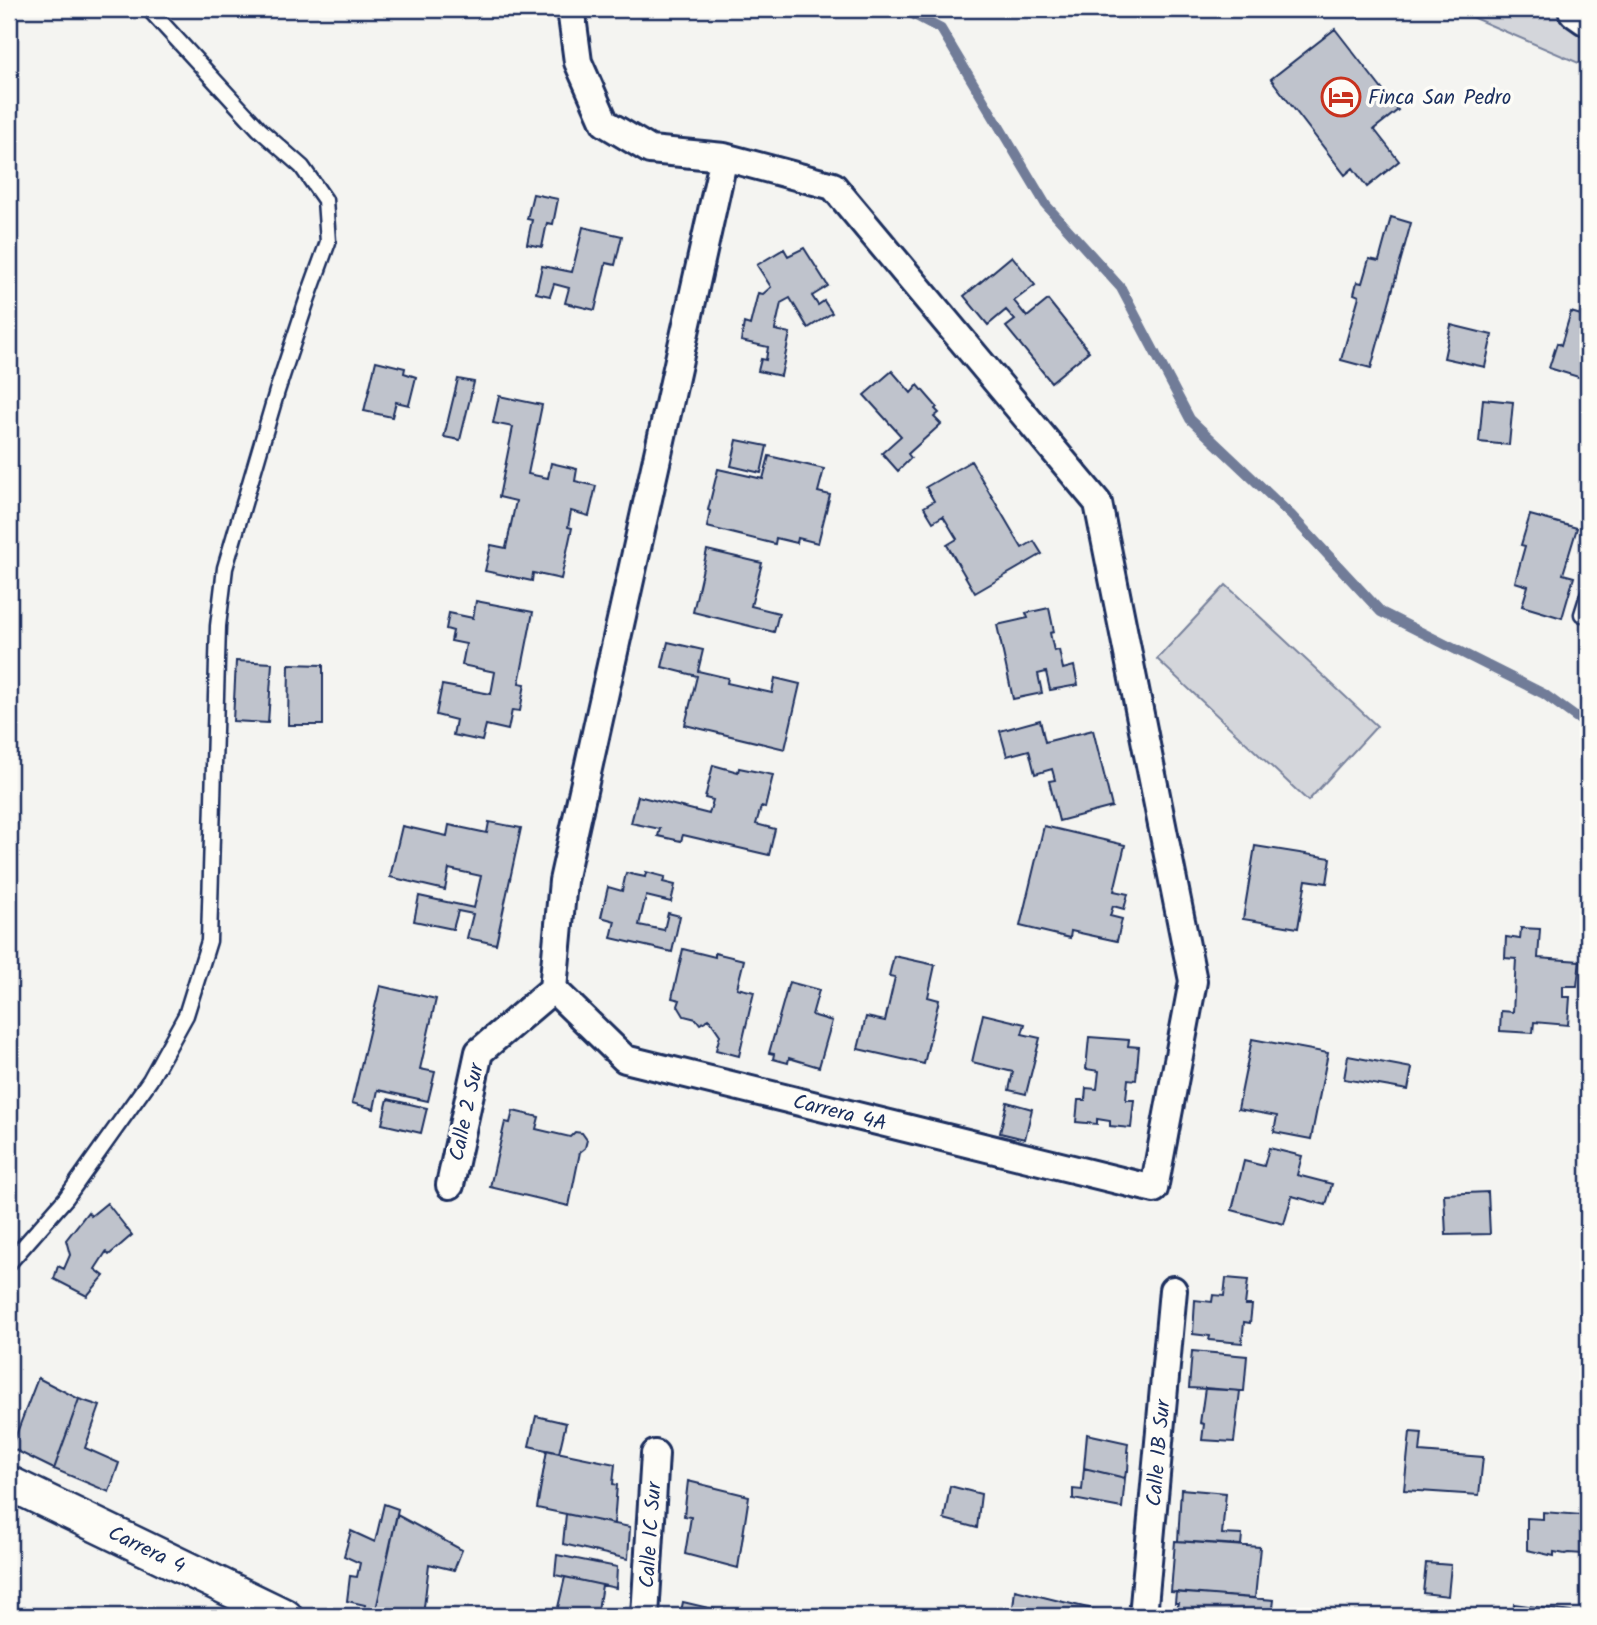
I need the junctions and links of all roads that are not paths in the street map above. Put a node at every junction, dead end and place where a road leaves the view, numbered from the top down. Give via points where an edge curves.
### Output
1 (149, 9) edge
2 (571, 9) edge
3 (1578, 9) edge
4 (1588, 16) edge
5 (724, 157) junction
6 (1588, 595) edge
7 (1583, 614) dead end
8 (553, 989) junction
9 (450, 1185) dead end
10 (9, 1263) edge
11 (1173, 1290) dead end
12 (654, 1454) dead end
13 (9, 1483) edge
14 (285, 1616) edge
15 (645, 1616) edge
16 (1143, 1616) edge

1 - 10 lane via 259,129 302,167 325,200 328,242 277,391 225,568 218,626 209,941 186,1015 150,1080 66,1198
2 - 5 street via 578,62 605,123 650,150
3 - 4 main road
5 - 8 street via 563,881
5 - 8 street, Carrera 4A via 833,186 1098,502 1193,981 1154,1189 625,1059
6 - 7 lane
8 - 9 street, Calle 2 Sur via 479,1052
11 - 16 street, Calle 1B Sur
12 - 15 street, Calle 1C Sur
13 - 14 street, Carrera 4

